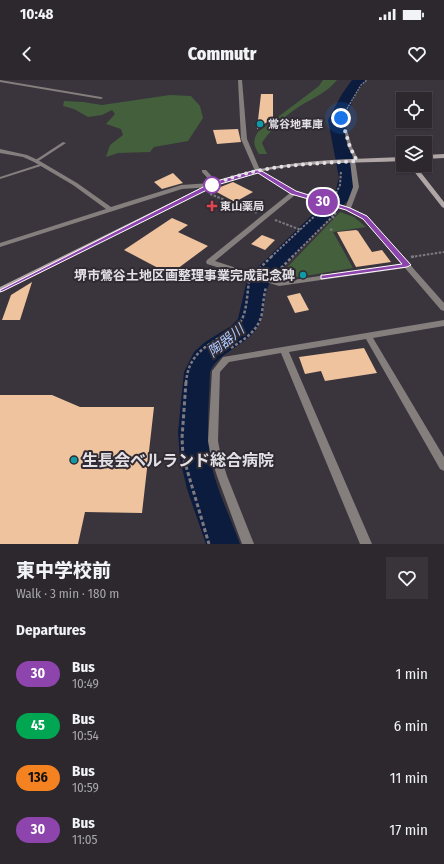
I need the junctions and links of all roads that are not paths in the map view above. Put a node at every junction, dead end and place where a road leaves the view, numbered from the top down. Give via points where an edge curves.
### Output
1 (240, 80) edge
2 (0, 81) edge
3 (101, 98) dead end
4 (344, 130) road end
5 (64, 143) dead end
6 (0, 151) edge
7 (444, 156) edge
8 (432, 157) edge
9 (396, 159) edge
10 (353, 161) junction
11 (36, 162) junction
12 (42, 165) junction
13 (204, 171) dead end
14 (258, 171) junction
15 (417, 172) edge
16 (0, 178) edge
17 (213, 184) junction
18 (294, 192) junction
19 (444, 206) edge
20 (348, 209) junction
21 (110, 210) junction
22 (0, 245) edge
23 (407, 265) junction
24 (0, 290) edge
25 (444, 308) edge
26 (444, 323) edge
27 (368, 336) junction
28 (284, 350) junction
29 (444, 466) edge
30 (248, 544) edge
31 (366, 544) edge

1 - 14 street via 244,139
2 - 3 street
4 - 10 lane
5 - 11 lane
6 - 11 street via 25,156
7 - 8 street
9 - 10 street
10 - 14 street via 293,165
10 - 20 street via 356,187
11 - 12 street
12 - 16 lane
12 - 21 street via 76,184
13 - 17 lane
14 - 17 street
14 - 18 street
15 - 19 street
17 - 21 street via 182,186
17 - 24 street
18 - 20 street
18 - 23 street via 210,262 279,284
20 - 23 street via 365,217
21 - 22 street
23 - 25 street
26 - 27 street
27 - 28 street
27 - 29 street
28 - 30 street via 226,359 216,371 213,441 222,476
28 - 31 street

